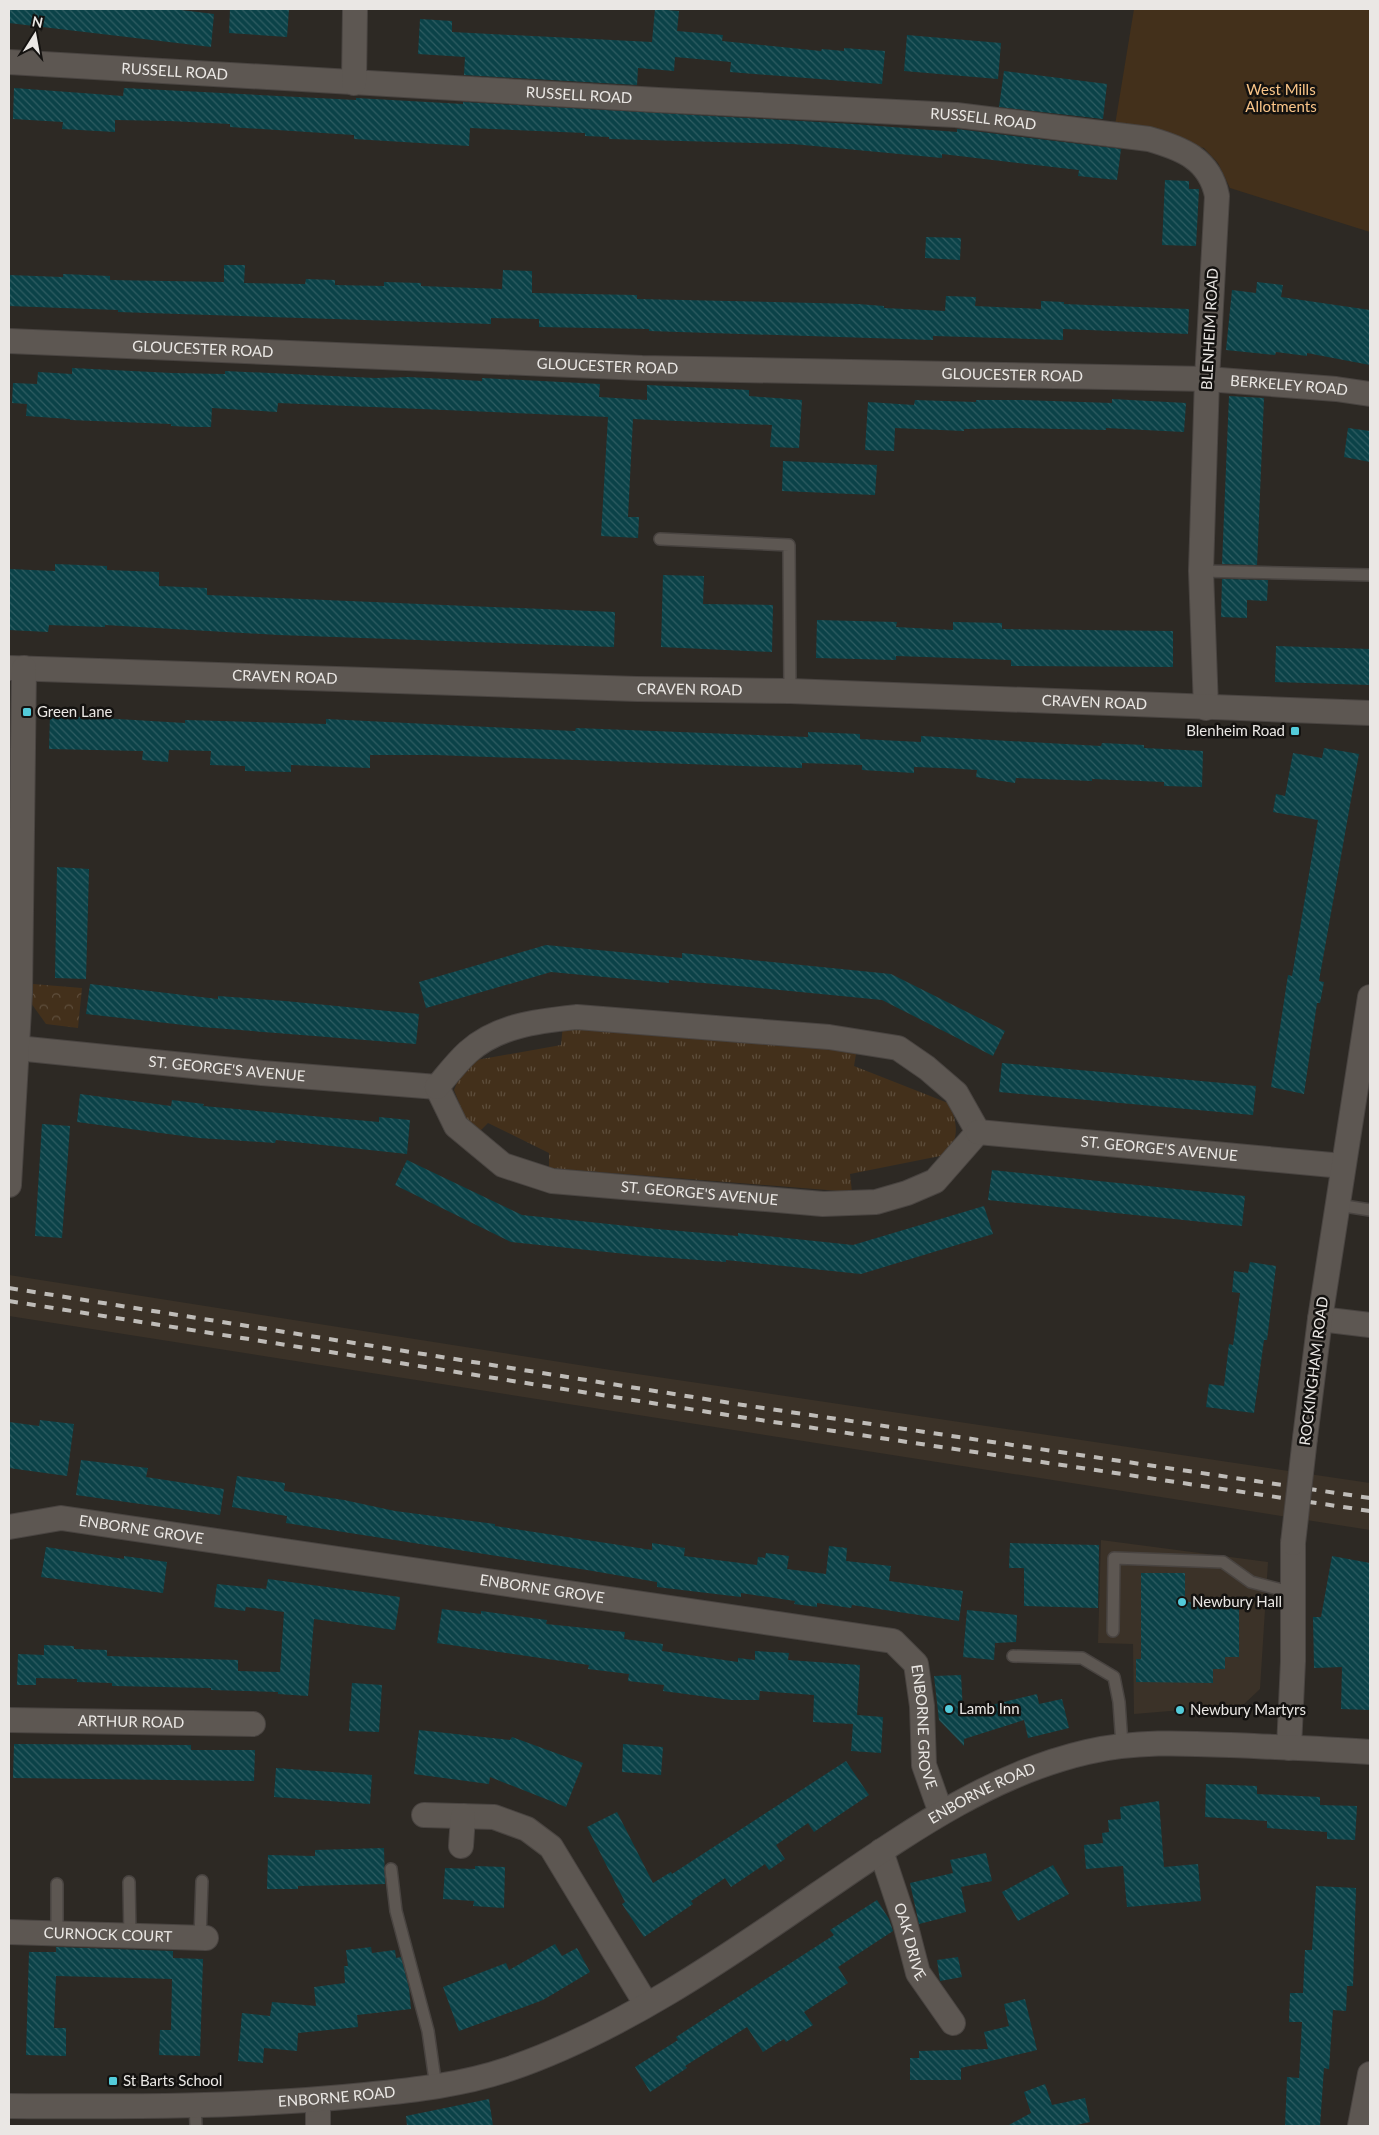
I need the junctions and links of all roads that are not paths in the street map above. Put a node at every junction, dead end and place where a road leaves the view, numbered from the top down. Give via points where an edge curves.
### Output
1 (355, 9) edge
2 (9, 62) edge
3 (354, 83) junction
4 (1149, 139) joint
5 (9, 342) edge
6 (1207, 379) junction
7 (1370, 394) edge
8 (660, 539) dead end
9 (1202, 571) junction
10 (1370, 575) edge
11 (16, 668) edge
12 (790, 691) junction
13 (1206, 708) junction
14 (1370, 712) edge
15 (14, 992) edge
16 (1370, 996) edge
17 (17, 1048) junction
18 (437, 1087) junction
19 (978, 1132) junction
20 (1343, 1166) junction
21 (9, 1185) edge
22 (1338, 1205) junction
23 (1370, 1210) edge
24 (1320, 1319) junction
25 (1370, 1325) edge
26 (9, 1528) edge
27 (1294, 1593) junction
28 (1113, 1631) dead end
29 (1013, 1656) dead end
30 (9, 1720) edge
31 (253, 1724) dead end
32 (1122, 1745) junction
33 (1289, 1748) junction
34 (1370, 1752) edge
35 (941, 1813) junction
36 (424, 1815) dead end
37 (463, 1816) junction
38 (461, 1846) dead end
39 (881, 1851) junction
40 (391, 1869) dead end
41 (202, 1881) dead end
42 (129, 1882) dead end
43 (57, 1884) dead end
44 (9, 1932) edge
45 (57, 1933) junction
46 (130, 1936) junction
47 (203, 1938) joint
48 (646, 2004) junction
49 (953, 2023) dead end
50 (1370, 2074) edge
51 (436, 2087) junction
52 (318, 2100) junction
53 (9, 2106) edge
54 (195, 2115) edge
55 (318, 2126) edge
56 (1360, 2126) edge

1 - 3 street
2 - 3 street, RUSSELL ROAD
3 - 4 street, RUSSELL ROAD via 956,115
4 - 6 street, BLENHEIM ROAD via 1191,154 1203,164 1216,186
5 - 6 street, GLOUCESTER ROAD via 642,368
6 - 7 street, BERKELEY ROAD
6 - 9 street, BLENHEIM ROAD
8 - 12 lane via 789,545
9 - 10 lane
9 - 13 street, BLENHEIM ROAD
11 - 12 street, CRAVEN ROAD via 637,689
11 - 15 street
12 - 13 street, CRAVEN ROAD
13 - 14 street, CRAVEN ROAD
15 - 17 street
16 - 20 street, ROCKINGHAM ROAD
17 - 18 street, ST. GEORGE'S AVENUE
17 - 21 street
18 - 19 street via 469,1051 508,1028 541,1021 577,1017 829,1037 898,1048 956,1093
18 - 19 street, ST. GEORGE'S AVENUE via 456,1126 503,1165 552,1181 813,1204 876,1202 935,1181
19 - 20 street, ST. GEORGE'S AVENUE
20 - 22 street, ROCKINGHAM ROAD
22 - 23 lane
22 - 24 street, ROCKINGHAM ROAD
24 - 25 street
24 - 27 street, ROCKINGHAM ROAD, bridge via 1294,1543
26 - 35 street, ENBORNE GROVE via 61,1518 893,1641 916,1664 922,1706 924,1765
27 - 28 lane via 1251,1582 1223,1562 1114,1558
27 - 33 street, ROCKINGHAM ROAD
29 - 32 lane via 1082,1658 1114,1677
30 - 31 street, ARTHUR ROAD
32 - 33 street, ENBORNE ROAD via 1192,1743
32 - 35 street, ENBORNE ROAD via 1045,1764 1007,1779
33 - 34 street, ENBORNE ROAD
35 - 39 street, ENBORNE ROAD
36 - 37 street
37 - 38 street
37 - 48 street via 494,1817 527,1829 551,1847
39 - 48 street, ENBORNE ROAD via 781,1920
39 - 49 street, OAK DRIVE via 918,1973
40 - 51 lane via 396,1911 428,2031
41 - 47 lane
42 - 46 lane
43 - 45 lane
44 - 45 street, CURNOCK COURT
45 - 46 street, CURNOCK COURT
46 - 47 street, CURNOCK COURT
48 - 51 street, ENBORNE ROAD via 575,2043 511,2069
50 - 56 street
51 - 52 street, ENBORNE ROAD
52 - 54 street, ENBORNE ROAD
52 - 55 street
53 - 54 street, ENBORNE ROAD

